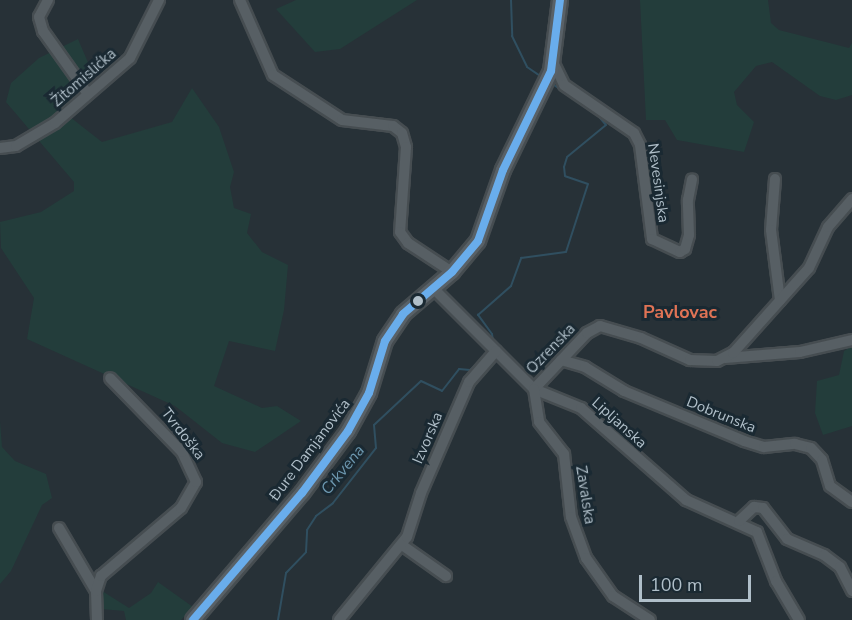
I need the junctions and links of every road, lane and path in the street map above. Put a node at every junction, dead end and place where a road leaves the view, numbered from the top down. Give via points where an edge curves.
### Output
1 (48, 0) edge
2 (159, 0) edge
3 (240, 0) edge
4 (560, 0) edge
5 (552, 67) junction
6 (88, 94) junction
7 (0, 148) edge
8 (692, 179) dead end
9 (775, 179) dead end
10 (850, 200) edge
11 (852, 213) edge
12 (452, 272) junction
13 (434, 290) junction
14 (780, 300) junction
15 (852, 340) edge
16 (492, 347) junction
17 (725, 358) junction
18 (561, 360) junction
19 (110, 378) dead end
20 (534, 389) junction
21 (852, 502) edge
22 (739, 521) junction
23 (59, 528) dead end
24 (402, 545) junction
25 (446, 576) dead end
26 (96, 591) junction
27 (852, 591) edge
28 (97, 620) edge
29 (193, 620) edge
30 (339, 620) edge
31 (650, 620) edge
32 (799, 620) edge

1 - 6 street via 39,17 43,31
2 - 6 street, Žitomislićka via 130,58
3 - 12 street via 273,75 342,120 393,126 402,133 406,147 400,232 408,243
4 - 5 main road, Đure Damjanovića
5 - 8 street, Nevesinjska via 564,85 634,133 652,240 680,252 686,249 689,235
5 - 12 main road, Đure Damjanovića via 503,170 478,241
6 - 7 street, Žitomislićka via 29,140
9 - 14 street via 771,230
10 - 11 street
10 - 14 street via 828,227 813,263
12 - 13 main road, Đure Damjanovića
13 - 16 street, Lipljanska
13 - 29 main road, Đure Damjanovića via 403,314 392,330 369,393 348,431 302,493
14 - 17 street
15 - 17 street, Ozrenska via 800,352
16 - 20 street, Lipljanska
16 - 24 street, Izvorska via 469,382
17 - 18 street, Ozrenska via 690,360 641,338 600,326 587,333
18 - 20 street, Ozrenska
18 - 21 street, Dobrunska via 585,367 624,391 744,441 764,447 795,444 811,448 822,460 830,486
19 - 26 street, Tvrdoška via 176,445 196,482 181,508 112,563 101,576
20 - 22 street, Lipljanska via 581,408 686,500
20 - 31 street, Zavalska via 538,422 564,454 571,517 586,558 613,596
22 - 27 street via 754,507 763,508 787,539 824,555 840,567
22 - 32 street, Lipljanska via 762,538 776,581
23 - 26 street
24 - 25 street
24 - 30 street, Izvorska
26 - 28 street

